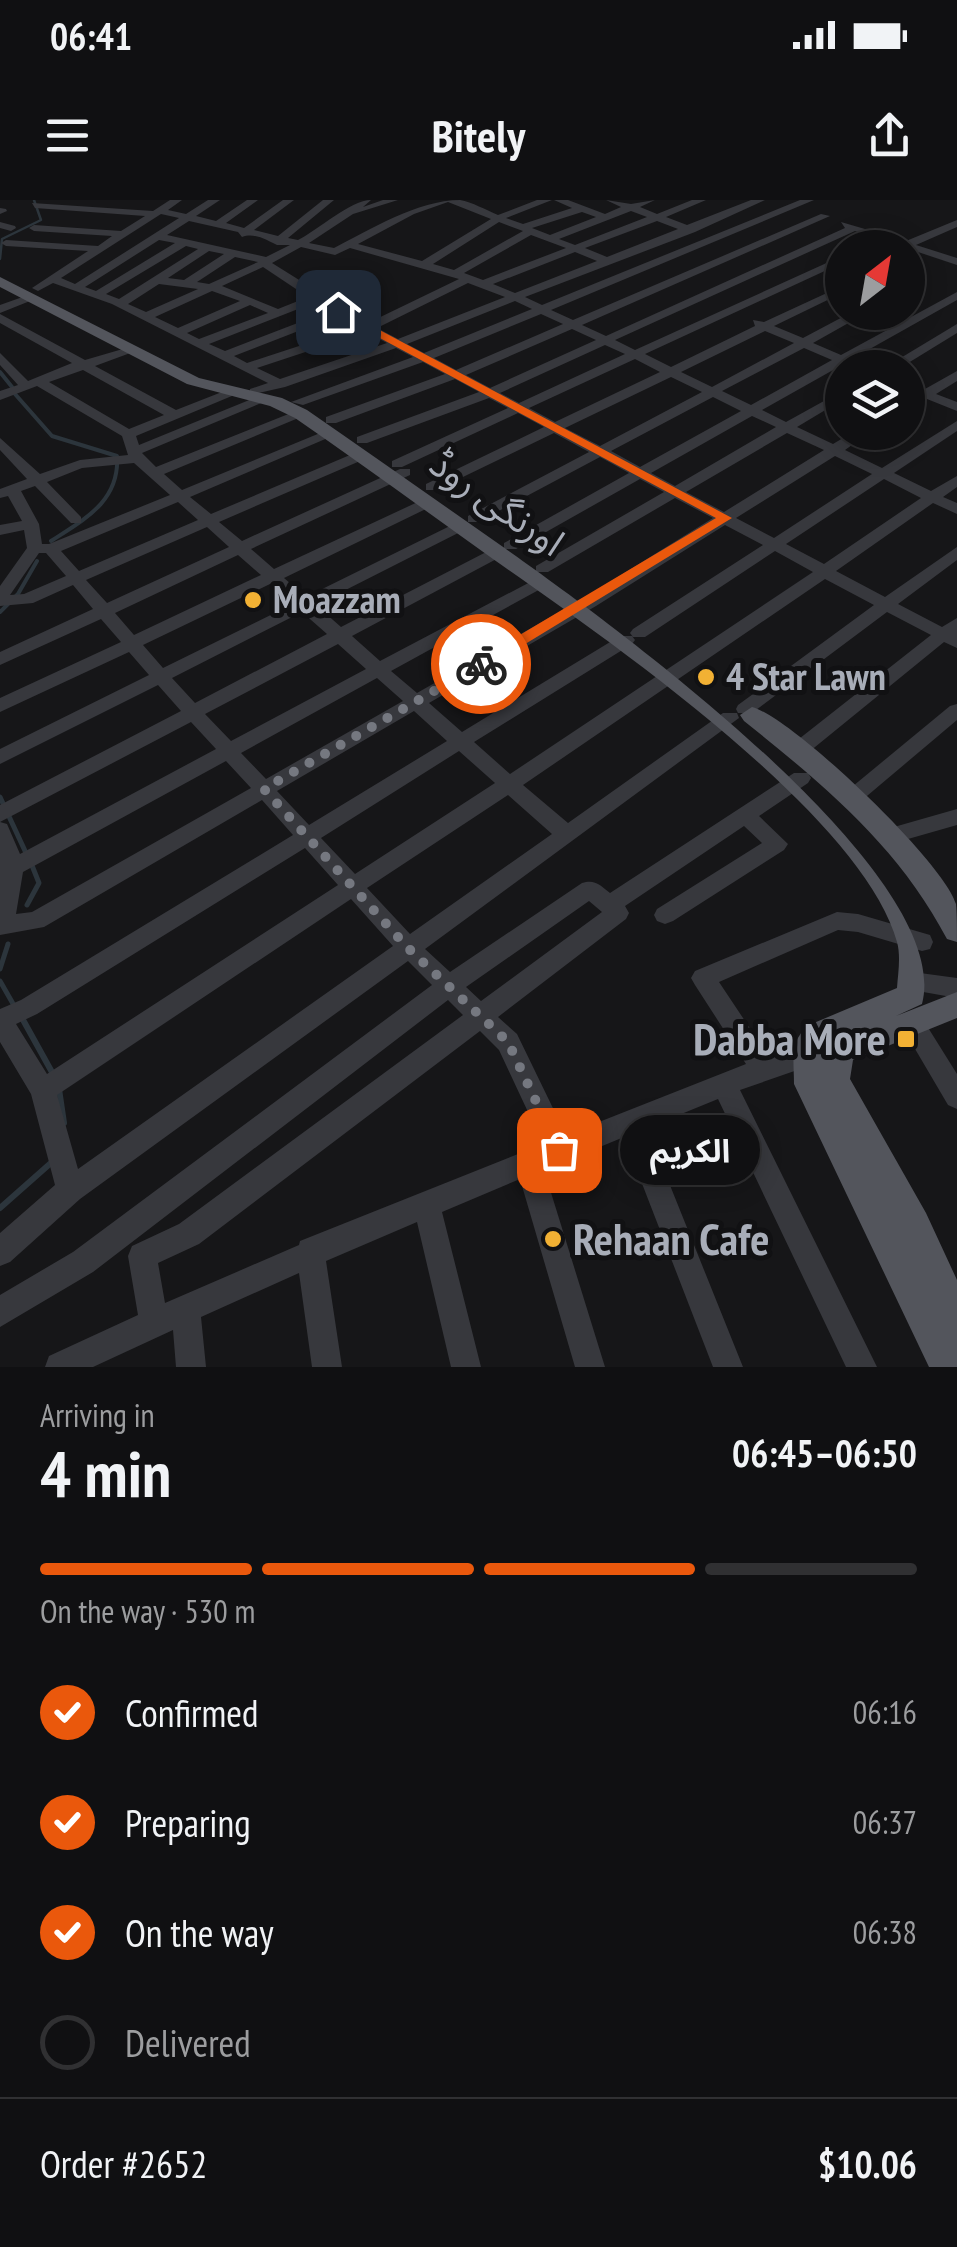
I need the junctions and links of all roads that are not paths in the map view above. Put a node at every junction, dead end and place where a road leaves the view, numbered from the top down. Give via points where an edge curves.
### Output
1 (97, 200) edge
2 (215, 200) edge
3 (252, 200) edge
4 (289, 200) edge
5 (330, 200) edge
6 (366, 200) edge
7 (448, 200) edge
8 (498, 200) edge
9 (547, 200) edge
10 (560, 200) edge
11 (604, 200) edge
12 (612, 200) edge
13 (650, 200) edge
14 (701, 200) edge
15 (760, 200) edge
16 (778, 200) edge
17 (809, 200) edge
18 (386, 201) edge
19 (795, 206) junction
20 (472, 208) junction
21 (581, 208) junction
22 (630, 208) junction
23 (410, 212) junction
24 (346, 215) junction
25 (152, 216) edge
26 (824, 216) junction
27 (606, 217) junction
28 (654, 217) junction
29 (190, 218) junction
30 (498, 218) junction
31 (217, 224) junction
32 (956, 224) edge
33 (855, 227) junction
34 (34, 228) dead end
35 (687, 229) junction
36 (526, 230) junction
37 (863, 230) edge
38 (248, 232) junction
39 (933, 233) junction
40 (160, 236) junction
41 (925, 237) edge
42 (713, 238) junction
43 (549, 239) junction
44 (282, 240) junction
45 (957, 241) edge
46 (6, 242) dead end
47 (185, 242) junction
48 (303, 244) junction
49 (348, 245) junction
50 (211, 248) junction
51 (574, 248) junction
52 (100, 249) junction
53 (744, 250) junction
54 (925, 251) edge
55 (239, 254) junction
56 (606, 261) junction
57 (778, 262) junction
58 (957, 262) edge
59 (425, 264) junction
60 (825, 267) edge
61 (269, 270) junction
62 (0, 271) edge
63 (632, 271) junction
64 (809, 274) junction
65 (460, 275) junction
66 (0, 280) edge
67 (158, 280) junction
68 (825, 281) edge
69 (186, 284) junction
70 (484, 284) junction
71 (664, 284) junction
72 (212, 287) junction
73 (40, 288) junction
74 (76, 288) junction
75 (414, 294) dead end
76 (957, 295) edge
77 (97, 296) junction
78 (251, 296) junction
79 (270, 296) dead end
80 (825, 296) edge
81 (514, 297) junction
82 (318, 298) junction
83 (698, 299) junction
84 (120, 304) junction
85 (0, 308) edge
86 (925, 308) edge
87 (540, 310) junction
88 (338, 312) junction
89 (729, 312) junction
90 (279, 313) junction
91 (925, 316) edge
92 (146, 317) junction
93 (0, 318) edge
94 (372, 326) junction
95 (574, 326) junction
96 (764, 326) junction
97 (957, 328) edge
98 (828, 330) edge
99 (886, 330) edge
100 (178, 332) junction
101 (606, 341) junction
102 (402, 342) junction
103 (804, 343) junction
104 (200, 344) junction
105 (129, 349) junction
106 (856, 350) edge
107 (920, 350) edge
108 (825, 352) edge
109 (224, 356) junction
110 (428, 356) junction
111 (636, 356) junction
112 (0, 357) edge
113 (81, 366) junction
114 (247, 367) junction
115 (825, 368) edge
116 (670, 372) junction
117 (460, 374) junction
118 (957, 374) edge
119 (32, 383) junction
120 (258, 392) junction
121 (494, 392) junction
122 (712, 392) junction
123 (925, 394) joint
124 (0, 396) edge
125 (825, 405) edge
126 (300, 408) junction
127 (525, 408) junction
128 (957, 408) edge
129 (748, 410) junction
130 (176, 416) junction
131 (957, 425) edge
132 (558, 426) junction
133 (331, 427) junction
134 (786, 428) junction
135 (0, 442) edge
136 (362, 448) junction
137 (601, 450) junction
138 (132, 451) junction
139 (834, 451) junction
140 (640, 471) junction
141 (155, 472) junction
142 (398, 472) junction
143 (882, 474) junction
144 (37, 480) junction
145 (957, 480) edge
146 (674, 491) junction
147 (6, 492) edge
148 (180, 495) junction
149 (429, 495) junction
150 (932, 498) junction
151 (957, 510) edge
152 (726, 518) junction
153 (76, 520) dead end
154 (210, 520) junction
155 (467, 523) junction
156 (31, 524) junction
157 (0, 530) edge
158 (773, 544) junction
159 (242, 548) junction
160 (43, 549) junction
161 (504, 549) junction
162 (957, 552) edge
163 (823, 572) junction
164 (274, 576) junction
165 (541, 576) junction
166 (74, 579) junction
167 (3, 593) edge
168 (305, 602) junction
169 (584, 605) junction
170 (886, 605) junction
171 (102, 610) junction
172 (952, 633) edge
173 (341, 634) junction
174 (633, 637) junction
175 (130, 641) junction
176 (0, 659) edge
177 (381, 670) junction
178 (683, 670) junction
179 (158, 674) junction
180 (417, 702) junction
181 (0, 706) edge
182 (957, 710) edge
183 (193, 712) junction
184 (738, 714) junction
185 (462, 741) junction
186 (798, 751) junction
187 (230, 753) junction
188 (0, 757) edge
189 (801, 778) junction
190 (511, 784) junction
191 (264, 789) junction
192 (854, 796) junction
193 (745, 815) junction
194 (5, 816) edge
195 (957, 817) edge
196 (565, 832) junction
197 (894, 834) junction
198 (307, 836) junction
199 (27, 861) junction
200 (355, 888) junction
201 (951, 901) edge
202 (610, 904) junction
203 (665, 914) dead end
204 (0, 926) edge
205 (957, 931) edge
206 (922, 942) junction
207 (408, 948) junction
208 (920, 983) junction
209 (450, 986) junction
210 (957, 988) edge
211 (957, 1004) edge
212 (14, 1014) edge
213 (479, 1014) junction
214 (913, 1025) junction
215 (822, 1056) junction
216 (764, 1070) junction
217 (55, 1083) junction
218 (724, 1085) junction
219 (957, 1097) edge
220 (632, 1122) junction
221 (559, 1150) junction
222 (528, 1162) junction
223 (70, 1190) junction
224 (426, 1202) junction
225 (310, 1250) junction
226 (0, 1252) edge
227 (185, 1308) junction
228 (0, 1312) edge
229 (154, 1322) junction
230 (957, 1322) edge
231 (60, 1367) edge
232 (191, 1367) edge
233 (328, 1367) edge
234 (466, 1367) edge
235 (590, 1367) edge
236 (728, 1367) edge
237 (862, 1367) edge
238 (949, 1367) edge

1 - 25 street
2 - 29 street
3 - 31 street
4 - 38 street
5 - 44 street
6 - 24 street
7 - 20 street
7 - 23 street
8 - 20 street
9 - 30 street
10 - 21 street
11 - 21 street
12 - 22 street
13 - 22 street
14 - 28 street
15 - 35 street
16 - 19 street
17 - 19 street
18 - 23 street
18 - 24 street
19 - 26 street
19 - 42 street
20 - 30 street
21 - 27 street
21 - 36 street
22 - 27 street
22 - 28 street
23 - 49 street
24 - 48 street
25 - 25 street via 42,213
25 - 29 street
25 - 34 street
25 - 40 street
25 - 52 street
26 - 33 street
26 - 53 street
27 - 43 street
28 - 35 street
28 - 51 street
29 - 31 street
29 - 40 street
30 - 36 street
30 - 59 street
31 - 38 street
32 - 39 street
33 - 37 street
33 - 57 street
35 - 42 street
35 - 56 street
36 - 43 street
36 - 65 street
38 - 44 street
38 - 50 street
39 - 41 street
39 - 45 street
40 - 47 street
40 - 74 street
42 - 53 street
42 - 63 street
43 - 51 street
44 - 48 street
44 - 55 street
46 - 52 street
47 - 50 street
47 - 77 street
48 - 49 street via 335,252
48 - 61 street
49 - 59 street
50 - 55 street
50 - 67 street
51 - 56 street
51 - 70 street
52 - 73 street
53 - 57 street
53 - 71 street
54 - 58 street
55 - 61 street
55 - 69 street
56 - 63 street
56 - 81 street
57 - 64 street
57 - 83 street
59 - 65 street
60 - 64 street
61 - 72 street
61 - 82 street via 290,288
62 - 73 main road, اورنگی روڈ
63 - 71 street
63 - 87 street
64 - 68 street
64 - 89 street
65 - 70 street
65 - 75 street
65 - 94 street
66 - 73 main road, اورنگی روڈ
67 - 69 street
67 - 84 street
69 - 72 street
70 - 81 street
71 - 83 street
71 - 95 street
72 - 78 street
72 - 92 street
73 - 74 street
73 - 85 street
73 - 105 main road, اورنگی روڈ
73 - 120 main road, اورنگی روڈ via 187,367
74 - 77 street
76 - 86 street
77 - 84 street
78 - 79 street
78 - 90 street
78 - 100 street
80 - 96 street
81 - 87 street
81 - 102 street
82 - 88 street
82 - 90 street
83 - 89 street
83 - 101 street
84 - 92 street
87 - 95 street
87 - 110 street
88 - 94 street
88 - 109 street
89 - 96 street
89 - 111 street
90 - 104 street
91 - 97 street
92 - 100 street
93 - 113 street
94 - 102 street
94 - 114 street
95 - 101 street
95 - 117 street
96 - 103 street
96 - 116 street
97 - 107 street
98 - 103 street
99 - 106 street
100 - 104 street
101 - 111 street
101 - 121 street
102 - 110 street
102 - 120 street
103 - 108 street
103 - 122 street
104 - 109 street
105 - 113 street
105 - 120 main road, اورنگی روڈ via 192,380
109 - 114 street
110 - 117 street
110 - 126 street
111 - 116 street
111 - 127 street
112 - 119 street
113 - 119 street
113 - 130 street
114 - 120 street
115 - 129 street
116 - 122 street
116 - 132 street
117 - 121 street
117 - 133 street
118 - 123 street
119 - 124 street
119 - 138 street
120 - 126 main road, اورنگی روڈ
120 - 130 street
120 - 138 street
121 - 127 street
121 - 136 street
122 - 129 street
122 - 137 street
123 - 128 street
125 - 134 street
126 - 133 main road, اورنگی روڈ
126 - 141 street
127 - 132 street
127 - 142 street
129 - 134 street
129 - 140 street
130 - 138 street
131 - 143 street
132 - 137 street
132 - 149 street
133 - 136 main road, اورنگی روڈ
133 - 148 street
134 - 139 street
134 - 146 street
135 - 144 street
136 - 142 main road, اورنگی روڈ
136 - 154 street
137 - 140 street
137 - 155 street
138 - 141 street
138 - 144 street via 110,464 80,464
139 - 143 street
139 - 152 street
140 - 146 street
140 - 161 street
141 - 148 street
142 - 149 main road, اورنگی روڈ
142 - 159 street
143 - 150 street
143 - 158 street
144 - 147 street
144 - 153 street
145 - 150 street
146 - 152 street
146 - 165 street
147 - 156 street
148 - 154 street
148 - 160 street
149 - 155 main road, اورنگی روڈ
149 - 164 street
150 - 151 street
150 - 163 street
152 - 158 street
152 - 169 street
154 - 159 street
154 - 166 street
155 - 161 main road, اورنگی روڈ
155 - 168 street
156 - 157 street
156 - 160 street
158 - 163 street
158 - 174 street
159 - 164 street
159 - 171 street
160 - 166 street
160 - 167 street
161 - 165 main road, اورنگی روڈ
161 - 173 street
162 - 170 street
163 - 170 street
163 - 178 street
164 - 168 street
164 - 175 street
165 - 169 main road, اورنگی روڈ
165 - 177 street
166 - 167 street via 27,599
166 - 171 street
168 - 173 street
168 - 179 street
169 - 174 main road, اورنگی روڈ
169 - 180 street
170 - 172 street
170 - 184 street
171 - 175 street
171 - 176 street
172 - 186 street
173 - 177 street
173 - 183 street
174 - 178 main road, اورنگی روڈ
174 - 185 street
175 - 179 street
175 - 181 street
177 - 180 street
177 - 187 street
178 - 184 main road, اورنگی روڈ
178 - 190 street
179 - 183 street
179 - 188 street
180 - 185 street
180 - 191 street
182 - 192 street
183 - 187 street
183 - 194 street
184 - 186 main road, اورنگی روڈ
184 - 189 main road, اورنگی روڈ
184 - 196 street
185 - 190 street
185 - 198 street
186 - 192 main road, اورنگی روڈ
187 - 191 street
187 - 199 street
189 - 193 street
189 - 206 main road, اورنگی روڈ via 896,875
190 - 196 street
190 - 200 street
191 - 198 street
191 - 204 street via 36,921
192 - 197 main road, اورنگی روڈ
193 - 202 street
193 - 203 street via 777,844
194 - 199 street
195 - 197 street
196 - 207 street
197 - 201 main road, اورنگی روڈ
198 - 200 street
198 - 212 street
199 - 204 street
200 - 207 street
200 - 217 street
201 - 205 main road, اورنگی روڈ
202 - 209 street via 590,889
202 - 213 street via 618,912
206 - 208 main road, اورنگی روڈ
206 - 216 street via 837,921 704,978
207 - 209 street
207 - 223 street
208 - 210 street
208 - 215 main road via 912,995 820,1034 809,1043
209 - 213 street
209 - 228 street via 83,1262
211 - 214 main road
212 - 217 street
213 - 221 street via 508,1042
213 - 229 street via 189,1234 142,1256
214 - 215 main road
214 - 219 street
215 - 216 street
215 - 230 main road via 914,1225
215 - 238 main road via 810,1084
216 - 218 street
217 - 223 street
218 - 220 street
218 - 237 street
220 - 221 street
220 - 236 street
221 - 222 street
222 - 224 street
222 - 235 street
223 - 226 street
224 - 225 street
224 - 234 street
225 - 227 street
225 - 233 street
227 - 229 street
227 - 232 street
229 - 231 street

